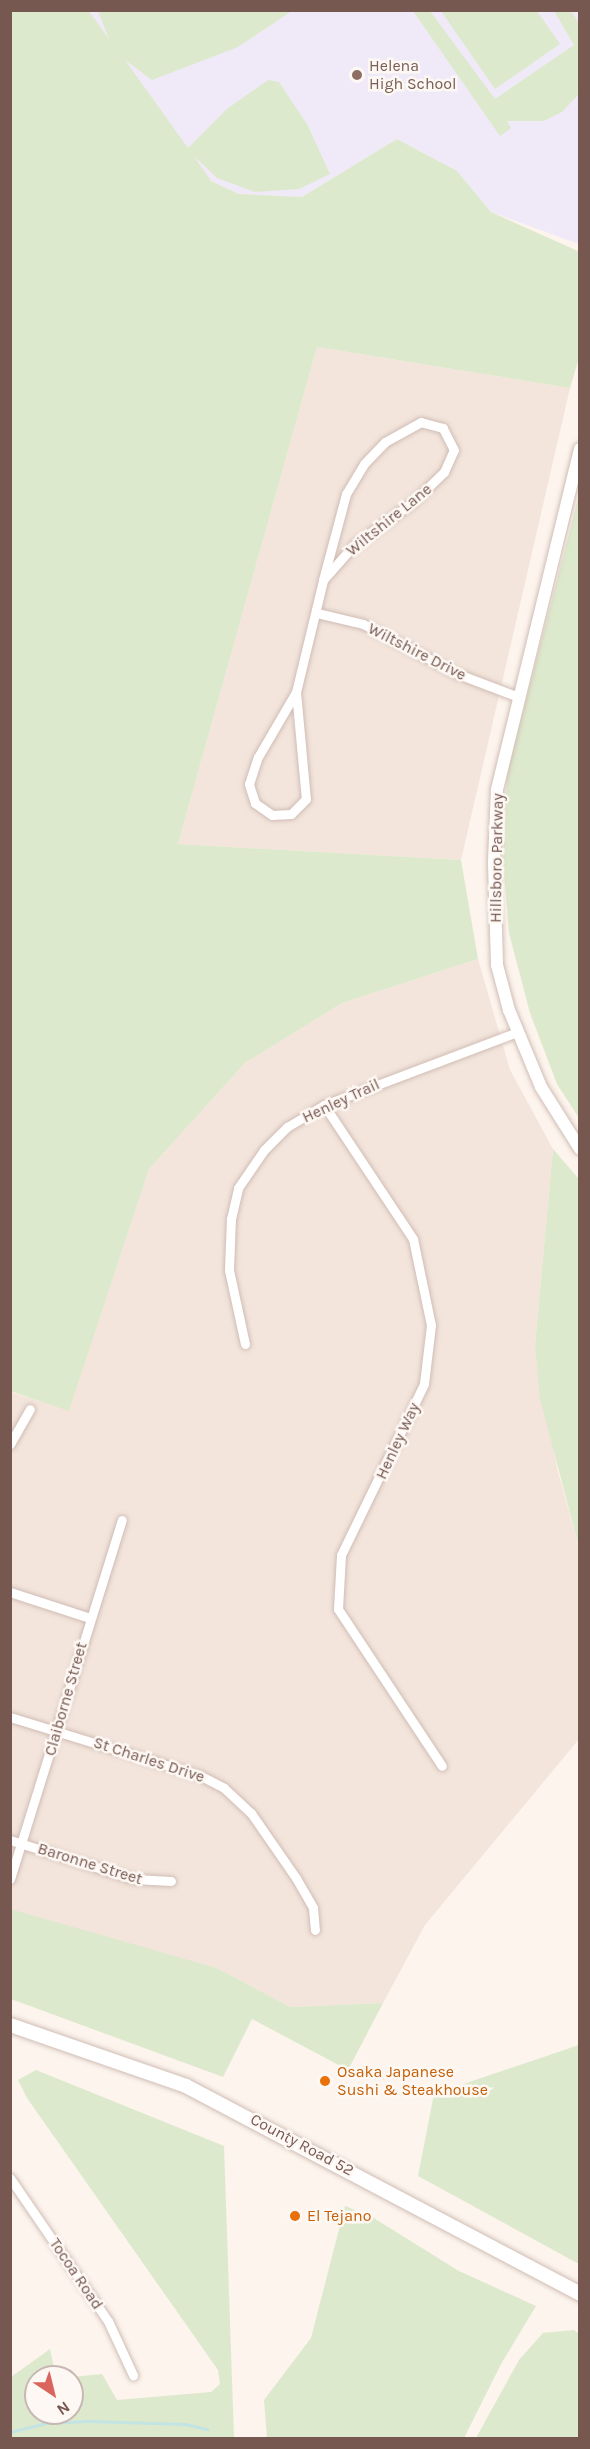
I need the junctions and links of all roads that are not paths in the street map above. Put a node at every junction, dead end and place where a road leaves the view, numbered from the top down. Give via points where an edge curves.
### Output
1 (579, 449) edge
2 (323, 580) junction
3 (317, 613) junction
4 (296, 692) dead end
5 (516, 696) junction
6 (517, 1032) junction
7 (324, 1105) junction
8 (579, 1149) edge
9 (244, 1344) dead end
10 (30, 1408) dead end
11 (10, 1444) edge
12 (122, 1520) dead end
13 (10, 1592) edge
14 (90, 1618) junction
15 (10, 1717) edge
16 (56, 1732) junction
17 (442, 1766) dead end
18 (10, 1840) edge
19 (21, 1843) junction
20 (10, 1879) edge
21 (171, 1881) dead end
22 (315, 1930) dead end
23 (10, 2025) edge
24 (10, 2178) edge
25 (579, 2294) edge
26 (133, 2375) dead end

1 - 5 street, Hillsboro Parkway
2 - 2 street, Wiltshire Lane via 342,504 364,464 385,442 421,422 443,428 454,450 444,472 413,502 353,546
2 - 3 street, Wiltshire Lane
3 - 4 street, Wiltshire Lane via 296,692 258,757 249,784 255,803 272,815 291,814 306,800
3 - 5 street, Wiltshire Drive via 363,624 458,674
5 - 6 street, Hillsboro Parkway via 496,790 494,863 497,965
6 - 7 street, Henley Trail
6 - 8 street, Hillsboro Parkway via 548,1099
7 - 9 street, Henley Trail via 274,1138 238,1188 231,1219 229,1270
7 - 17 street, Henley Way via 413,1239 431,1325 420,1395 341,1555 338,1610
10 - 11 street
12 - 14 street, Claiborne Street
13 - 14 street
14 - 16 street, Claiborne Street
15 - 16 street, St Charles Drive
16 - 19 street, Claiborne Street
16 - 22 street, St Charles Drive via 200,1775 234,1796 251,1813 310,1901
18 - 19 street, Baronne Street
19 - 20 street, Claiborne Street
19 - 21 street, Baronne Street via 134,1879
23 - 25 main road, County Road 52 via 121,2060 186,2086
24 - 26 street, Tocoa Road via 108,2320

